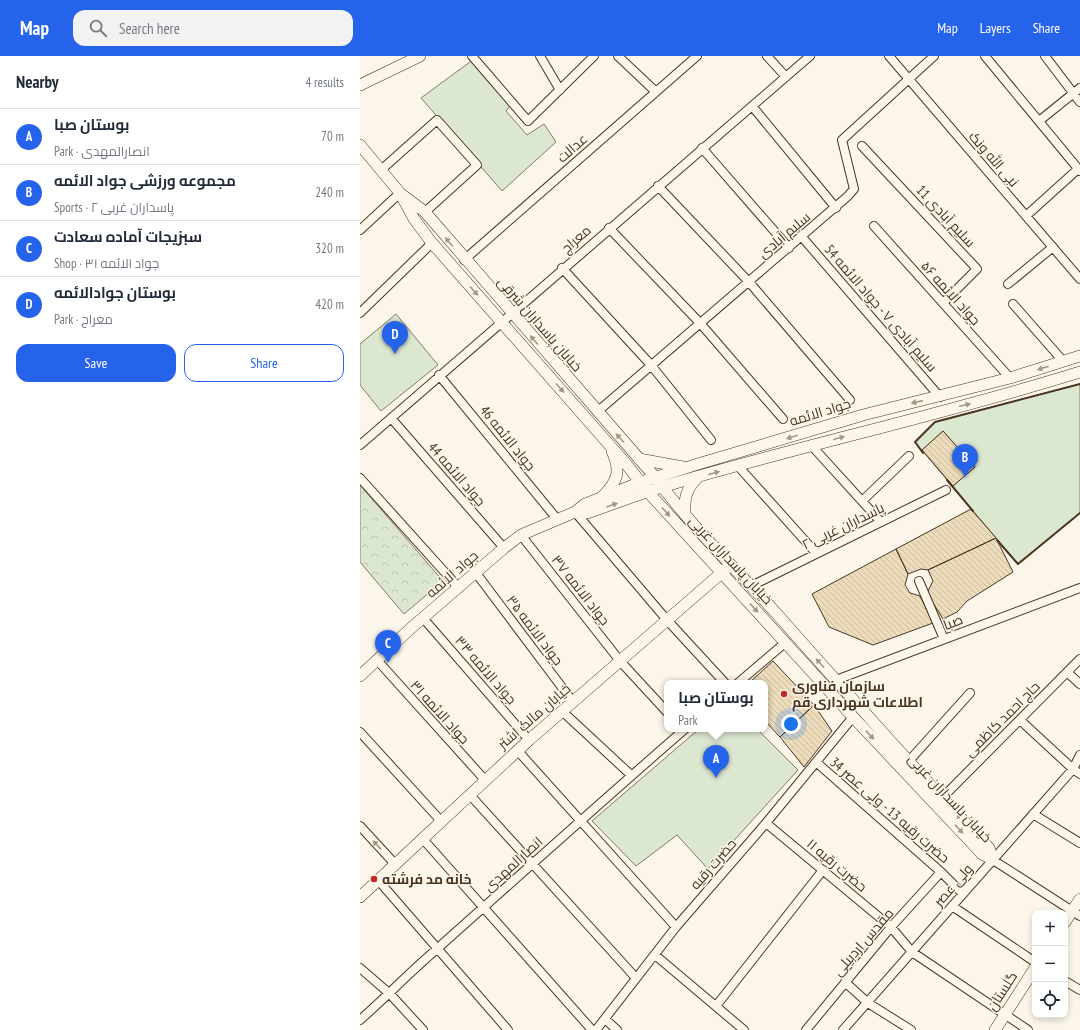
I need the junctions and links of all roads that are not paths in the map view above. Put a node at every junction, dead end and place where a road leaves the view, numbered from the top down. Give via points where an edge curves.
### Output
1 (420, 56) edge
2 (472, 56) edge
3 (540, 56) edge
4 (594, 56) edge
5 (618, 56) edge
6 (697, 56) edge
7 (767, 56) edge
8 (810, 56) edge
9 (889, 56) edge
10 (934, 56) edge
11 (985, 56) edge
12 (1045, 56) edge
13 (786, 77) junction
14 (909, 79) junction
15 (360, 85) edge
16 (1080, 88) edge
17 (560, 90) junction
18 (656, 92) junction
19 (1074, 93) junction
20 (1080, 102) edge
21 (752, 106) junction
22 (1039, 121) junction
23 (360, 145) edge
24 (862, 146) dead end
25 (702, 148) junction
26 (381, 170) junction
27 (1079, 170) edge
28 (658, 186) junction
29 (400, 193) junction
30 (836, 208) junction
31 (424, 212) junction
32 (1026, 216) junction
33 (874, 226) dead end
34 (609, 228) junction
35 (360, 230) edge
36 (802, 237) junction
37 (432, 244) junction
38 (1052, 247) junction
39 (789, 248) junction
40 (464, 260) junction
41 (562, 268) junction
42 (1080, 279) edge
43 (749, 282) junction
44 (1008, 284) dead end
45 (943, 304) junction
46 (1014, 304) dead end
47 (360, 313) edge
48 (511, 313) junction
49 (501, 321) junction
50 (700, 323) junction
51 (1080, 356) edge
52 (1063, 361) junction
53 (651, 365) junction
54 (1080, 372) edge
55 (440, 375) junction
56 (1010, 378) junction
57 (940, 397) junction
58 (850, 400) dead end
59 (597, 412) junction
60 (391, 418) junction
61 (783, 419) dead end
62 (711, 440) dead end
63 (608, 443) junction
64 (360, 444) edge
65 (811, 445) junction
66 (909, 456) dead end
67 (639, 460) junction
68 (738, 466) junction
69 (687, 467) junction
70 (656, 477) junction
71 (698, 477) junction
72 (360, 478) edge
73 (640, 482) junction
74 (663, 487) junction
75 (946, 490) dead end
76 (648, 492) junction
77 (601, 499) junction
78 (862, 501) junction
79 (575, 512) junction
80 (685, 515) junction
81 (557, 518) junction
82 (881, 522) junction
83 (522, 535) junction
84 (504, 548) junction
85 (816, 554) junction
86 (733, 565) junction
87 (722, 572) junction
88 (476, 573) junction
89 (919, 581) dead end
90 (751, 586) junction
91 (459, 588) junction
92 (1080, 588) edge
93 (423, 618) junction
94 (667, 620) junction
95 (944, 639) junction
96 (786, 642) junction
97 (1080, 658) edge
98 (377, 660) junction
99 (620, 661) junction
100 (1068, 672) junction
101 (360, 676) edge
102 (722, 680) edge
103 (742, 680) edge
104 (836, 680) junction
105 (1080, 684) edge
106 (970, 693) dead end
107 (573, 702) junction
108 (664, 709) edge
109 (563, 712) junction
110 (853, 717) junction
111 (1020, 720) junction
112 (360, 732) edge
113 (681, 732) edge
114 (529, 740) junction
115 (517, 750) junction
116 (1080, 755) edge
117 (816, 762) junction
118 (908, 762) junction
119 (1076, 771) edge
120 (631, 775) junction
121 (485, 780) junction
122 (470, 795) junction
123 (942, 798) junction
124 (1033, 814) junction
125 (441, 820) junction
126 (579, 821) junction
127 (766, 823) junction
128 (360, 826) edge
129 (422, 838) junction
130 (1080, 843) edge
131 (993, 860) junction
132 (395, 864) junction
133 (532, 866) junction
134 (823, 870) junction
135 (941, 872) junction
136 (378, 880) junction
137 (963, 894) junction
138 (360, 897) edge
139 (1080, 899) edge
140 (952, 906) junction
141 (485, 907) junction
142 (1076, 914) edge
143 (676, 927) junction
144 (891, 927) junction
145 (437, 949) junction
146 (912, 952) junction
147 (655, 954) junction
148 (1032, 960) edge
149 (360, 968) edge
150 (1032, 973) edge
151 (636, 978) junction
152 (845, 982) junction
153 (1067, 982) edge
154 (1080, 990) edge
155 (390, 994) junction
156 (868, 1002) junction
157 (716, 1006) junction
158 (1004, 1016) junction
159 (604, 1019) junction
160 (360, 1020) edge
161 (423, 1030) edge
162 (508, 1030) edge
163 (592, 1030) edge
164 (596, 1030) edge
165 (617, 1030) edge
166 (744, 1030) edge
167 (806, 1030) edge
168 (843, 1030) edge
169 (911, 1030) edge
170 (995, 1030) edge
171 (1028, 1030) edge

1 - 15 street
2 - 17 street via 528,121
3 - 17 street
4 - 17 street
5 - 18 street
6 - 18 street, عدالت
7 - 13 street
8 - 13 street, معراج
9 - 14 street, نبی الله ونک
10 - 14 street, سلیم آبادی
11 - 22 street
12 - 19 street
13 - 21 street, معراج
14 - 30 street, سلیم آبادی via 842,140 854,189
14 - 32 street, نبی الله ونک
16 - 19 street
18 - 40 street, عدالت
19 - 20 street
19 - 22 street
21 - 25 street, معراج
21 - 30 street
22 - 27 street
23 - 26 street, خیابان پاسداران شرقی
24 - 45 street, سلیم آبادی 11 via 978,269
25 - 28 street, معراج
25 - 39 street
26 - 29 street, خیابان پاسداران شرقی
26 - 31 street via 437,120 477,165
27 - 32 street
28 - 34 street, معراج
28 - 43 street
29 - 31 street, خیابان پاسداران شرقی
29 - 35 street
29 - 37 street, خیابان پاسداران شرقی via 414,220
30 - 36 street, سلیم آبادی
40 -> 31 street, خیابان پاسداران شرقی
32 - 38 street, نبی الله ونک
33 - 45 street, جواد الائمه ۵۶
34 - 41 street, معراج
34 - 50 street
36 - 39 street, سلیم آبادی
36 - 57 street, سلیم آبادی ۷ - جواد الائمه 54
37 - 47 street
37 -> 49 street, خیابان پاسداران شرقی
38 - 42 street, نبی الله ونک
38 - 44 street
39 - 43 street, سلیم آبادی
40 - 48 street, خیابان پاسداران شرقی
41 - 48 street, معراج
41 - 53 street
43 - 50 street, سلیم آبادی
43 - 58 street
45 - 56 street, جواد الائمه ۵۶
46 - 52 street
48 - 49 street, معراج
59 -> 48 street, خیابان پاسداران شرقی
49 - 55 street, معراج
49 -> 63 street, خیابان پاسداران شرقی
50 - 53 street, سلیم آبادی
50 - 61 street
51 - 52 street, جواد الائمه
52 -> 56 street, جواد الائمه
53 - 59 street, سلیم آبادی
53 - 62 street
65 -> 54 street, جواد الائمه via 1016,392
55 - 60 street, معراج
55 - 81 street, جواد الائمه 46
56 - 57 street, جواد الائمه
57 -> 69 street, جواد الائمه via 863,415
67 -> 59 street, خیابان پاسداران شرقی
60 - 64 street, معراج
60 - 84 street, جواد الائمه 44
63 - 73 street, خیابان پاسداران شرقی
63 - 77 street via 617,470 616,479
65 - 68 street, جواد الائمه
65 - 78 street
66 - 78 street
67 - 69 street
67 - 70 street, خیابان پاسداران شرقی
71 -> 68 street, جواد الائمه
68 - 85 street
69 - 70 street, جواد الائمه
70 - 73 street, جواد الائمه
70 - 74 street, خیابان پاسداران غربی
71 - 74 street, جواد الائمه
71 - 80 street via 686,491
72 - 91 street
73 - 76 street, خیابان پاسداران غربی
73 - 77 street, جواد الائمه
74 - 76 street, جواد الائمه
74 - 80 street, خیابان پاسداران غربی
75 - 82 street, پاسداران غربی ۲
79 -> 76 street, جواد الائمه via 587,513
76 -> 87 street, خیابان پاسداران غربی
77 - 79 street, جواد الائمه via 585,504
78 - 82 street
79 - 81 street, جواد الائمه
79 - 94 street
80 - 86 street, خیابان پاسداران غربی
81 - 83 street, جواد الائمه
82 - 85 street, پاسداران غربی ۲
83 - 84 street, جواد الائمه
83 - 99 street, جواد الائمه ۳۷
84 - 88 street, جواد الائمه
85 - 90 street, پاسداران غربی ۲
86 - 87 street, خیابان مالک اشتر
86 - 90 street, خیابان پاسداران غربی
87 - 94 street, خیابان مالک اشتر
87 -> 96 street, خیابان پاسداران غربی
88 - 91 street, جواد الائمه
88 - 107 street, جواد الائمه ۳۵
89 - 95 street
104 -> 90 street, خیابان پاسداران غربی
91 - 93 street, جواد الائمه
92 - 95 street, صبا
93 - 98 street, جواد الائمه
93 - 114 street, جواد الائمه ۳۳
94 - 99 street, خیابان مالک اشتر
94 - 102 street
95 - 104 street, صبا
96 - 103 street
96 - 110 street, خیابان پاسداران غربی
97 - 100 street, حاج احمد کاظمی
98 - 101 street, جواد الائمه
98 - 121 street, جواد الائمه ۳۱
99 - 107 street, خیابان مالک اشتر
99 - 108 street, جواد الائمه ۳۷
100 - 105 street
100 - 111 street, حاج احمد کاظمی
104 - 118 street, خیابان پاسداران غربی
106 - 118 street
107 - 109 street, خیابان مالک اشتر
109 - 114 street, خیابان مالک اشتر
109 - 120 street
110 - 117 street, حضرت رقیه
110 -> 131 street, خیابان پاسداران غربی via 982,854
111 - 119 street
111 - 123 street, حاج احمد کاظمی
112 - 125 street
113 - 120 street, انصارالمهدی
114 - 115 street, خیابان مالک اشتر
115 - 121 street, خیابان مالک اشتر
115 - 126 street
116 - 119 street, ولی عصر
117 - 127 street, حضرت رقیه
117 - 135 street, حضرت رقیه 13 - ولی عصر 34
118 - 123 street, خیابان پاسداران غربی
119 - 124 street, ولی عصر
120 - 126 street, انصارالمهدی
121 - 122 street, خیابان مالک اشتر
122 - 125 street, خیابان مالک اشتر
122 - 133 street
123 - 131 street, خیابان پاسداران غربی via 989,848
124 - 130 street
124 - 131 street, ولی عصر
125 - 129 street, خیابان مالک اشتر
126 - 133 street, انصارالمهدی
126 - 143 street
127 - 134 street, حضرت رقیه ۱۱
127 - 143 street, حضرت رقیه
132 -> 128 street
129 - 132 street, خیابان مالک اشتر
129 - 141 street
131 - 137 street, ولی عصر
131 - 142 street
132 - 136 street, خیابان مالک اشتر
133 - 141 street, انصارالمهدی
133 - 151 street
134 - 144 street, حضرت رقیه ۱۱
134 - 157 street
135 - 137 street, حضرت رقیه 13 - ولی عصر 34
135 - 144 street, مقدس اردبیلی
136 - 138 street, خیابان مالک اشتر
136 - 145 street
137 - 140 street, ولی عصر
139 - 142 street
140 - 146 street, ولی عصر
140 - 148 street
141 - 145 street, انصارالمهدی
141 - 163 street
143 - 147 street, حضرت رقیه
144 - 146 street, حضرت رقیه ۱۱
144 - 152 street, مقدس اردبیلی
145 - 155 street, انصارالمهدی
145 - 162 street
146 - 156 street, ولی عصر
146 - 158 street, حضرت رقیه ۱۱
147 - 151 street, حضرت رقیه
147 - 157 street
149 - 155 street
150 - 158 street, گلستان
151 - 159 street, حضرت رقیه
152 - 156 street
152 - 167 street, مقدس اردبیلی
153 - 154 street
155 - 160 street, انصارالمهدی
155 - 161 street
156 - 168 street, ولی عصر
156 - 169 street
157 - 166 street
158 - 170 street, گلستان
158 - 171 street, حضرت رقیه ۱۱
159 - 164 street, حضرت رقیه
159 - 165 street

